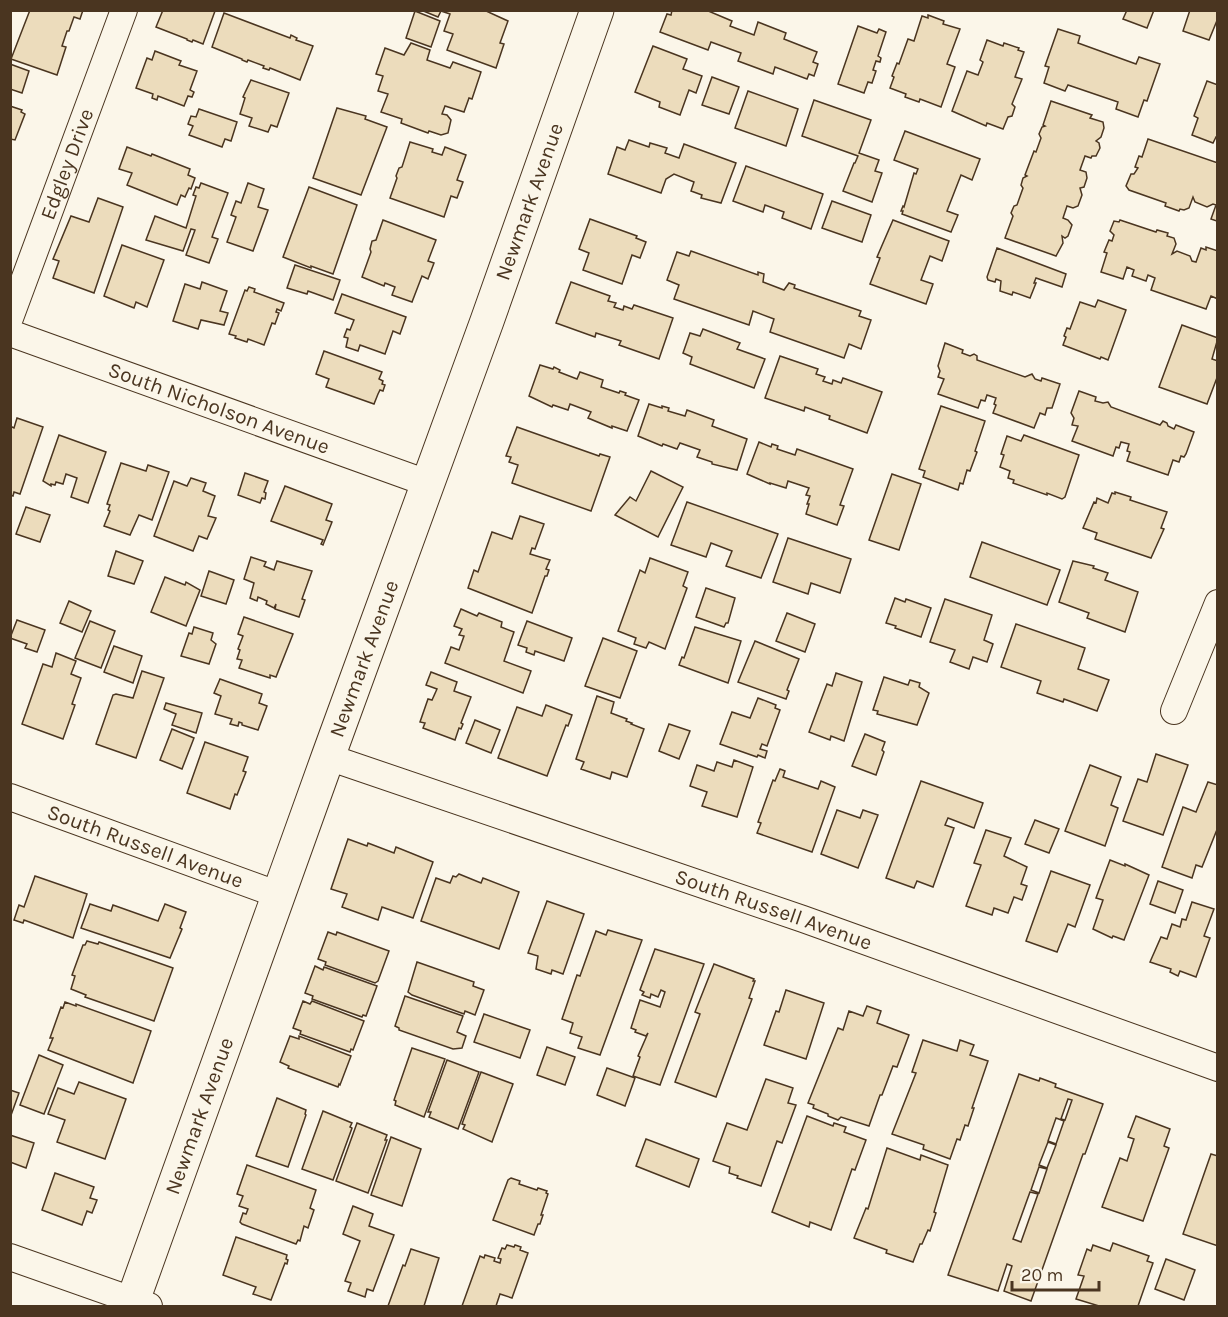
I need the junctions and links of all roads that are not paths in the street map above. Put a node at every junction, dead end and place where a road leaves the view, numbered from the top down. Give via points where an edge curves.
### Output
1 (123, 10) edge
2 (597, 10) edge
3 (10, 318) edge
4 (10, 333) edge
5 (427, 483) junction
6 (1218, 603) edge
7 (1174, 711) dead end
8 (328, 757) junction
9 (10, 797) edge
10 (279, 895) junction
11 (1218, 1068) edge
12 (10, 1257) edge
13 (138, 1305) edge

1 - 3 street, Edgley Drive
2 - 5 street, Newmark Avenue
4 - 5 street, South Nicholson Avenue
5 - 8 street, Newmark Avenue
6 - 7 street
8 - 10 street, Newmark Avenue
8 - 11 street, South Russell Avenue via 803,919
9 - 10 street, South Russell Avenue
10 - 13 street, Newmark Avenue
12 - 13 street

